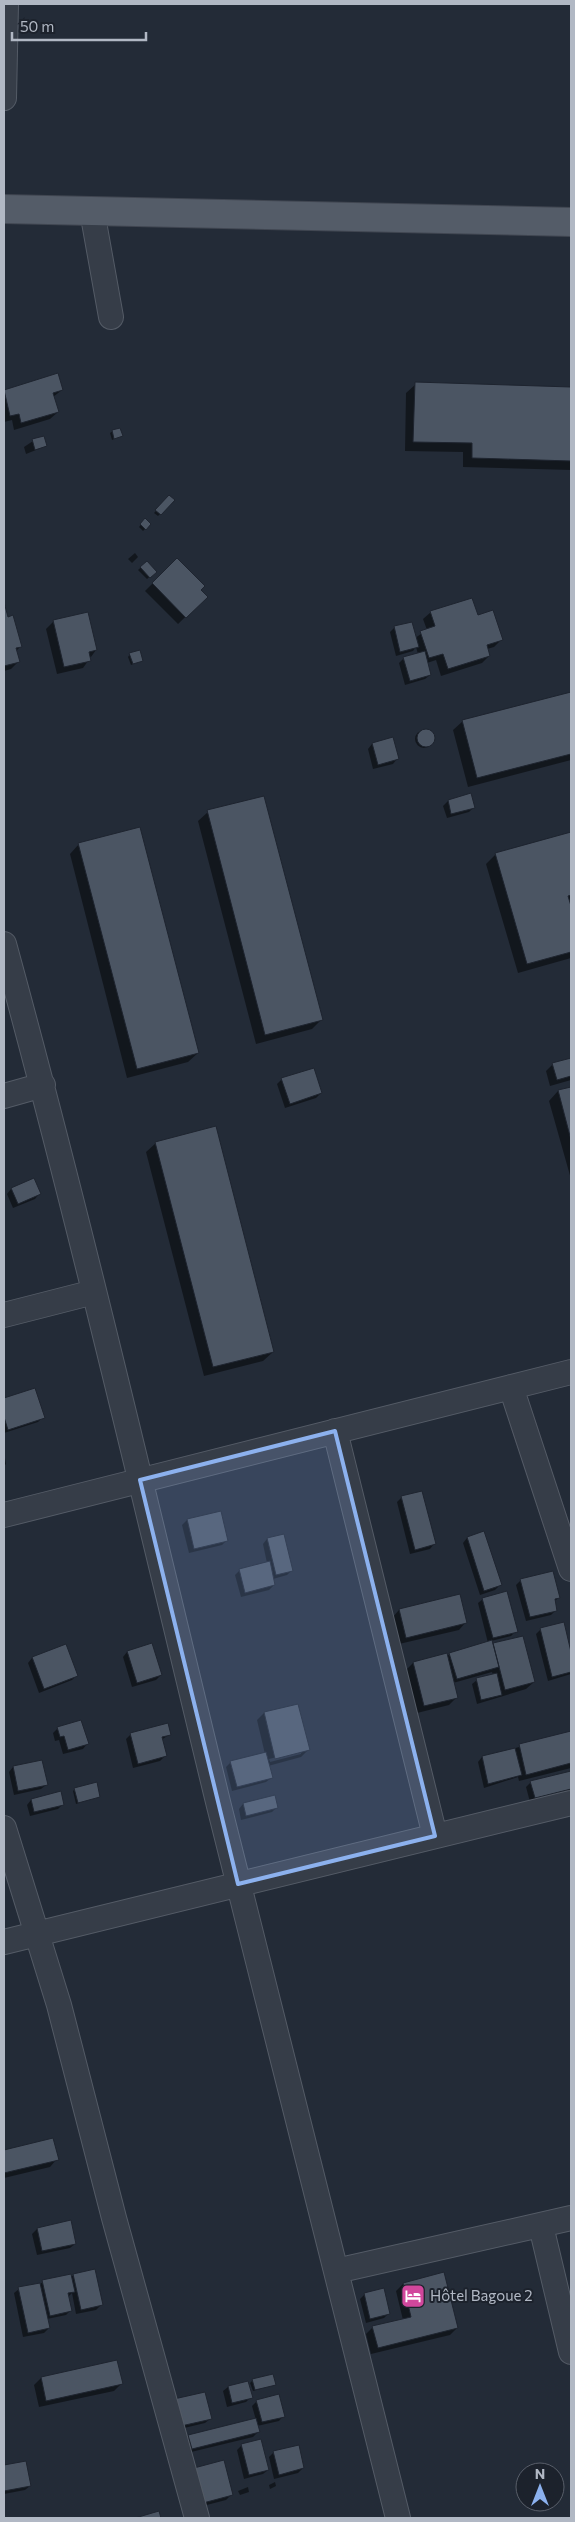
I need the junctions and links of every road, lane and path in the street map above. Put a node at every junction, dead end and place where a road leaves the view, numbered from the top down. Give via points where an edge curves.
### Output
1 (6, 4) edge
2 (4, 98) edge
3 (4, 209) edge
4 (92, 211) junction
5 (571, 222) edge
6 (111, 317) dead end
7 (4, 944) edge
8 (42, 1085) junction
9 (4, 1096) edge
10 (94, 1292) junction
11 (4, 1315) edge
12 (571, 1372) edge
13 (511, 1387) junction
14 (335, 1431) junction
15 (140, 1480) junction
16 (4, 1515) edge
17 (571, 1569) edge
18 (571, 1804) edge
19 (4, 1828) edge
20 (436, 1836) junction
21 (238, 1884) junction
22 (36, 1933) junction
23 (4, 1942) edge
24 (571, 2218) edge
25 (541, 2226) junction
26 (336, 2272) junction
27 (571, 2352) edge
28 (197, 2518) edge
29 (398, 2518) edge

1 - 2 street
3 - 4 main road
4 - 5 main road
4 - 6 street
7 - 8 street
8 - 9 street
8 - 10 street
10 - 11 street
10 - 15 street
12 - 13 street
13 - 14 street
13 - 17 street
14 - 15 street
14 - 20 street
15 - 16 street
15 - 21 street
18 - 20 street
19 - 22 street
20 - 21 street
21 - 22 street
21 - 26 street
22 - 23 street
22 - 28 street via 59,2005
24 - 25 street
25 - 26 street
25 - 27 street
26 - 29 street

